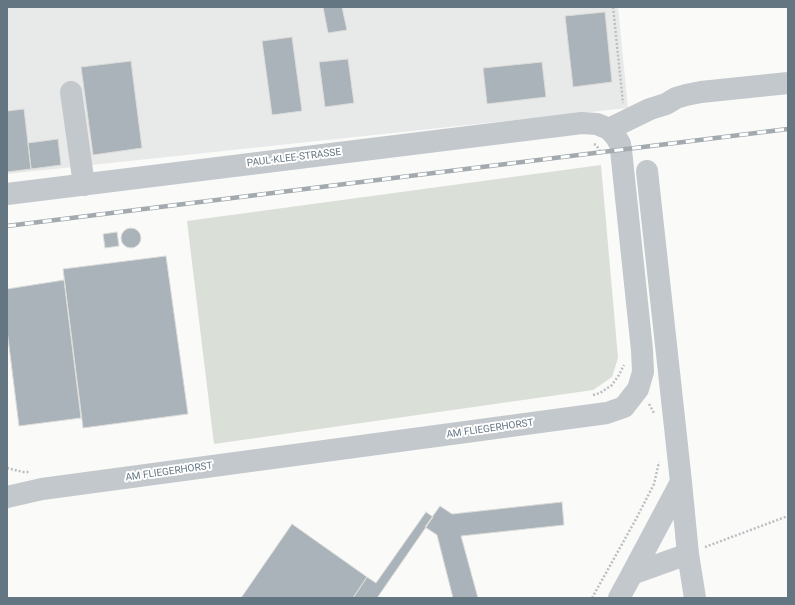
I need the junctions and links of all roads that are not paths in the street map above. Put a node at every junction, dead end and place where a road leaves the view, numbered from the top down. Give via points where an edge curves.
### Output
1 (788, 82) edge
2 (71, 92) dead end
3 (617, 125) junction
4 (647, 171) dead end
5 (84, 185) junction
6 (7, 194) edge
7 (39, 480) junction
8 (681, 482) junction
9 (7, 484) edge
10 (7, 497) edge
11 (688, 554) junction
12 (632, 574) junction
13 (620, 598) edge
14 (695, 598) edge

1 - 3 street via 686,95
2 - 5 street
3 - 5 street, PAUL-KLEE-STRASSE via 582,122
3 - 7 street, AM FLIEGERHORST via 616,137 620,144 643,372 638,389 624,407 607,413
4 - 8 street
5 - 6 street, PAUL-KLEE-STRASSE
7 - 9 street, AM FLIEGERHORST
7 - 10 street, AM FLIEGERHORST
8 - 11 street
8 - 12 street
11 - 12 street
11 - 14 street
12 - 13 street

